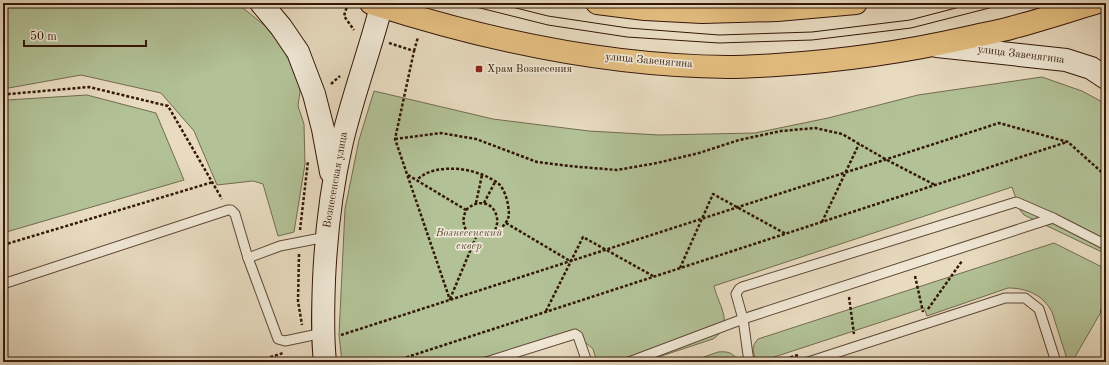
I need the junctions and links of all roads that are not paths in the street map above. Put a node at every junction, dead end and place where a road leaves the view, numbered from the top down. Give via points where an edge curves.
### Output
1 (261, 3) edge
2 (597, 3) edge
3 (856, 3) edge
4 (1095, 3) edge
5 (378, 4) edge
6 (696, 8) edge
7 (932, 46) junction
8 (1106, 78) edge
9 (334, 186) junction
10 (1053, 218) junction
11 (326, 237) junction
12 (1106, 245) edge
13 (248, 258) junction
14 (3, 284) edge
15 (743, 319) junction
16 (317, 337) junction
17 (325, 362) edge
18 (486, 362) edge
19 (587, 362) edge
20 (629, 362) edge
21 (749, 362) edge
22 (808, 362) edge
23 (1056, 362) edge

1 - 9 main road via 298,52 314,94
2 - 6 main road via 645,9
3 - 6 main road via 778,10
4 - 7 main road, улица Завенягина via 1012,28
5 - 7 main road, улица Завенягина via 496,38 606,58 657,64 729,67 800,64
5 - 9 main road, Вознесенская улица via 373,37 341,146
7 - 8 main road, улица Завенягина via 1066,60 1091,68
9 - 11 main road, Вознесенская улица
10 - 12 lane
10 - 15 lane
10 - 15 lane via 1020,203 1014,203 742,287 736,294
11 - 13 lane via 280,246
11 - 16 main road, Вознесенская улица
13 - 14 lane via 235,214 228,210
13 - 16 lane via 278,339 285,341
15 - 20 lane
15 - 21 lane
16 - 17 main road, Вознесенская улица
18 - 19 lane via 575,334
22 - 23 lane via 1005,298 1025,298 1040,309

